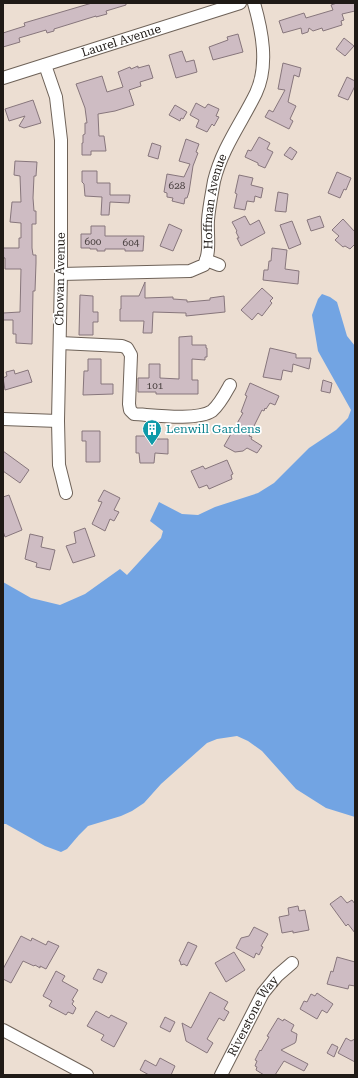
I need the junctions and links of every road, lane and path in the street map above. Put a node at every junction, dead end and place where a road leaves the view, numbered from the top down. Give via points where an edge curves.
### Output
1 (240, 3) edge
2 (254, 3) edge
3 (45, 65) junction
4 (3, 78) edge
5 (206, 260) junction
6 (219, 265) dead end
7 (61, 274) junction
8 (60, 343) junction
9 (230, 385) dead end
10 (3, 419) edge
11 (58, 422) junction
12 (66, 493) dead end
13 (292, 963) dead end
14 (3, 1030) edge
15 (86, 1075) edge
16 (222, 1075) edge

1 - 3 street, Laurel Avenue
2 - 5 street, Hoffman Avenue via 260,23 263,60 256,91 218,166 211,196
3 - 4 street, Laurel Avenue
3 - 7 street, Chowan Avenue via 56,97 60,119
5 - 6 street
5 - 7 street, Hoffman Avenue via 204,264 190,271
7 - 8 street, Chowan Avenue
8 - 9 street via 127,348 131,355 129,404 134,414 205,414 219,403
8 - 11 street, Chowan Avenue
10 - 11 street
11 - 12 street, Chowan Avenue via 59,466
13 - 16 street, Riverstone Way via 263,993
14 - 15 street

